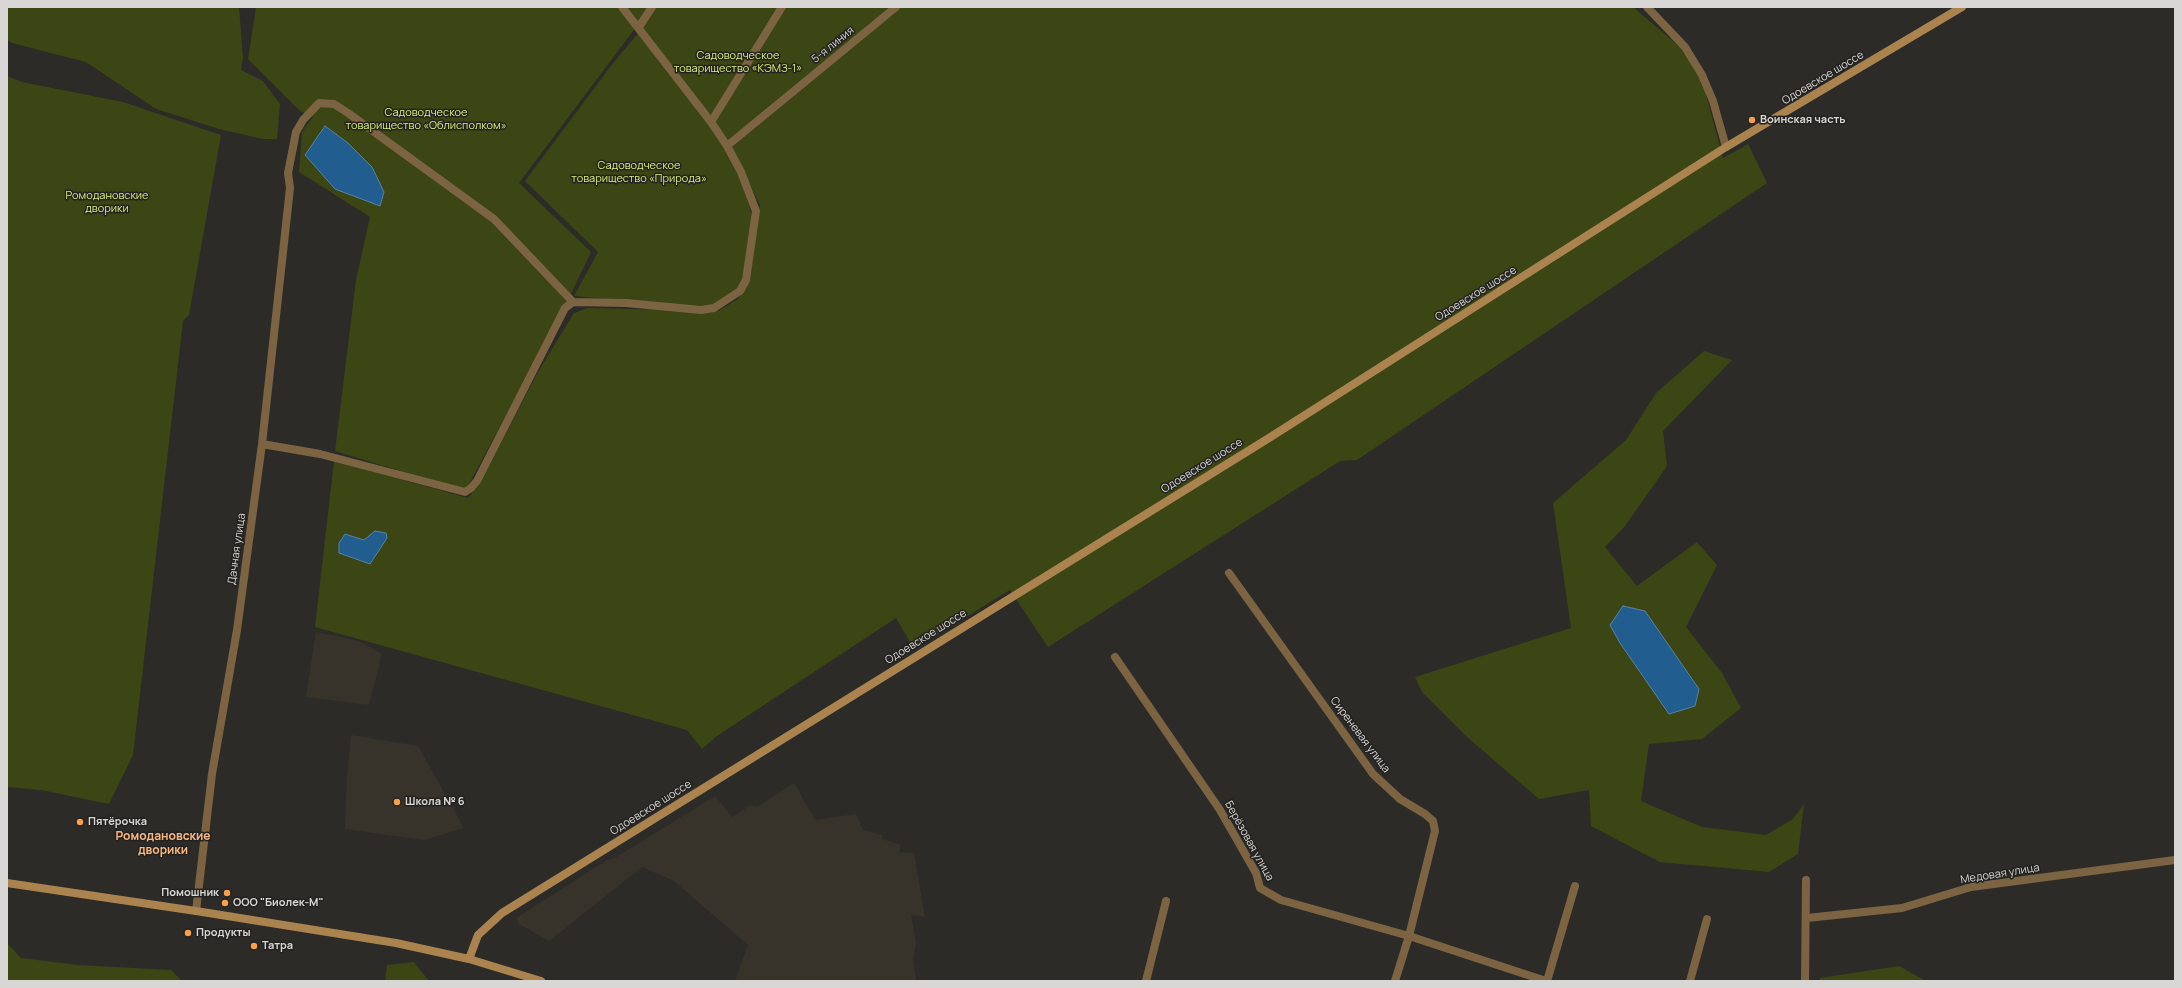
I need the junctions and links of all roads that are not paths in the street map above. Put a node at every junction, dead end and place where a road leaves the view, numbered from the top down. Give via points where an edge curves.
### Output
1 (622, 7) edge
2 (652, 7) edge
3 (782, 7) edge
4 (896, 7) edge
5 (1647, 7) edge
6 (1962, 7) edge
7 (639, 27) junction
8 (711, 122) junction
9 (727, 146) junction
10 (1726, 147) junction
11 (573, 302) junction
12 (262, 444) junction
13 (1228, 573) dead end
14 (1115, 657) dead end
15 (2175, 860) edge
16 (1806, 880) dead end
17 (7, 883) edge
18 (1575, 886) dead end
19 (1166, 901) dead end
20 (196, 911) junction
21 (1807, 918) junction
22 (1707, 919) dead end
23 (1409, 936) junction
24 (469, 959) junction
25 (541, 981) edge
26 (1146, 981) edge
27 (1395, 981) edge
28 (1547, 981) edge
29 (1690, 981) edge
30 (1806, 981) edge

1 - 7 street
2 - 7 street
3 - 8 street
4 - 9 street, 5-я линия
5 - 10 street via 1685,47 1702,75 1713,101
6 - 10 main road, Одоевское шоссе
7 - 8 street
8 - 9 street
9 - 11 street via 741,172 756,211 746,280 740,291 714,308 701,310 626,303
10 - 24 main road, Одоевское шоссе via 1269,438 502,913 478,935
11 - 12 street via 565,308 477,481 465,492 320,454
11 - 12 street, Дачная улица via 494,219 334,104 319,103 296,132 288,173 290,188
12 - 20 street, Дачная улица via 237,630 212,774
13 - 23 street, Сиреневая улица via 1373,774 1400,799 1433,820 1435,831
14 - 23 street, Берёзовая улица via 1220,810 1256,873 1260,888 1282,900
15 - 21 street, Медовая улица via 1971,887 1902,908
16 - 21 street
17 - 20 main road
18 - 28 street
19 - 26 street
20 - 24 main road via 396,943
21 - 30 street
22 - 29 street
23 - 27 street, Сиреневая улица
23 - 28 street, Берёзовая улица
24 - 25 main road

